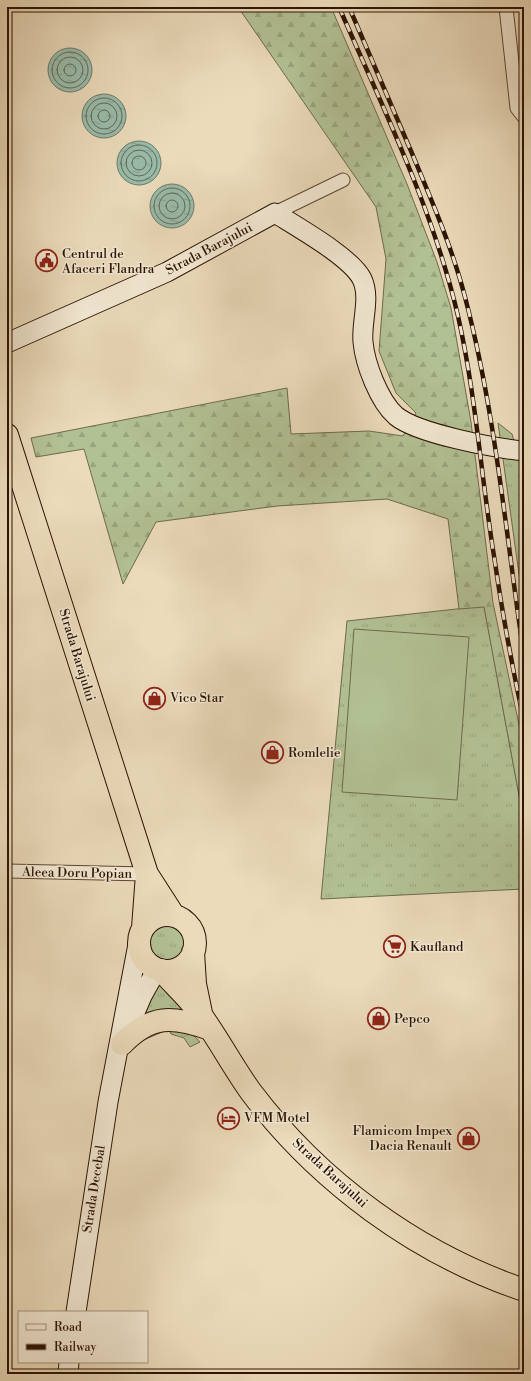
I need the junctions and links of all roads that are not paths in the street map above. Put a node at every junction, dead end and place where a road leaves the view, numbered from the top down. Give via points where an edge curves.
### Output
1 (506, 7) edge
2 (524, 117) edge
3 (343, 180) dead end
4 (275, 213) junction
5 (7, 343) edge
6 (7, 435) edge
7 (524, 451) edge
8 (7, 871) edge
9 (147, 874) junction
10 (174, 916) junction
11 (141, 933) junction
12 (193, 952) junction
13 (159, 970) junction
14 (205, 1022) junction
15 (122, 1044) junction
16 (115, 1066) junction
17 (524, 1290) edge
18 (76, 1311) edge
19 (69, 1363) edge
20 (68, 1374) edge

1 - 2 street via 517,108
3 - 4 street, Strada Barajului
4 - 5 street, Strada Barajului via 167,272
4 - 7 street via 339,256 361,277 366,292 362,328 366,358 380,393 396,416 414,426 462,440
6 - 9 highway, Strada Barajului
8 - 9 street, Aleea Doru Popian
9 - 10 highway, Strada Barajului
9 - 11 highway, Strada Barajului
10 - 11 highway via 157,917
10 - 12 highway via 185,922 192,931
11 - 13 highway via 139,948 143,957
11 - 16 street, Strada Decebal
12 - 13 highway via 184,964 173,970
12 - 14 highway, Strada Barajului via 195,984
13 - 14 highway, Strada Barajului
13 - 15 street, Strada Decebal via 142,996
14 - 15 highway via 159,1020 141,1028
14 - 17 highway, Strada Barajului via 251,1092 298,1146 340,1186 441,1254
15 - 16 street, Strada Decebal
16 - 18 street, Strada Decebal
19 - 20 street

